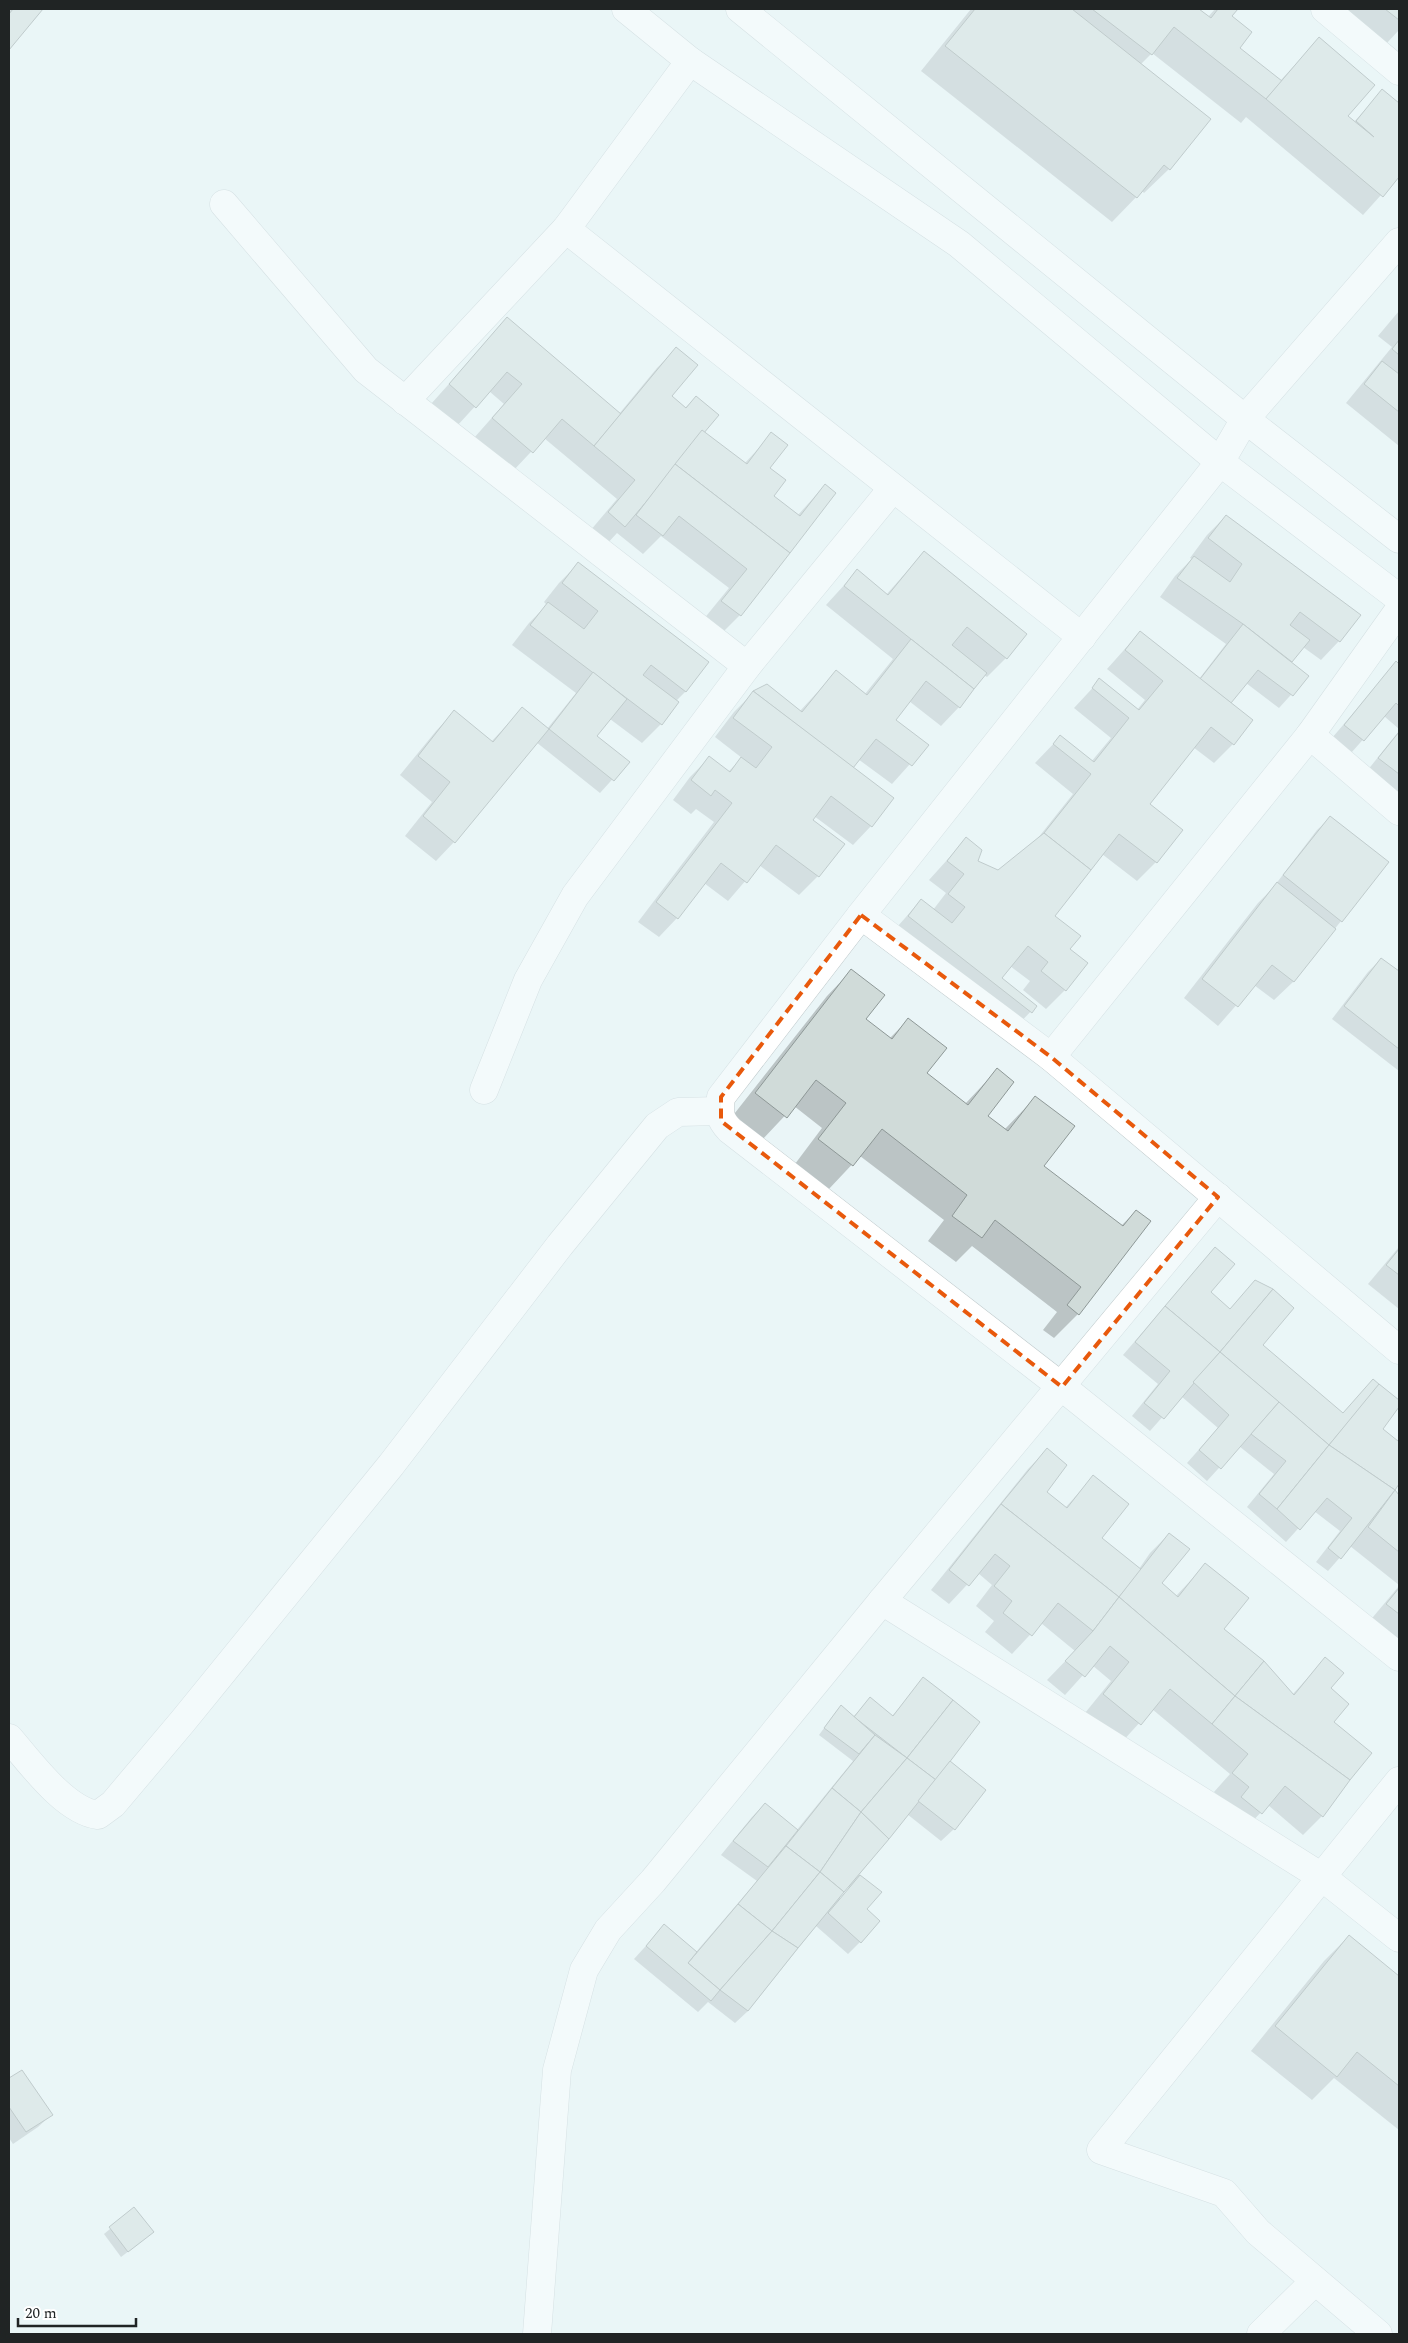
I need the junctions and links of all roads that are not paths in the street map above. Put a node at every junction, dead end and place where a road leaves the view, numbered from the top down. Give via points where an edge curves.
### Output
1 (626, 9) edge
2 (740, 9) edge
3 (1326, 9) edge
4 (690, 61) junction
5 (1399, 71) edge
6 (224, 204) dead end
7 (566, 229) junction
8 (1399, 242) edge
9 (405, 401) junction
10 (1244, 419) junction
11 (1220, 462) junction
12 (893, 488) junction
13 (1399, 539) edge
14 (1399, 598) edge
15 (1399, 610) edge
16 (1082, 636) junction
17 (747, 666) junction
18 (1310, 735) junction
19 (1399, 812) edge
20 (861, 915) junction
21 (1051, 1057) junction
22 (484, 1090) dead end
23 (719, 1111) junction
24 (1218, 1197) junction
25 (1399, 1350) edge
26 (1062, 1387) junction
27 (882, 1601) junction
28 (1399, 1657) edge
29 (9, 1738) edge
30 (1399, 1781) edge
31 (1322, 1877) junction
32 (1399, 1938) edge
33 (1316, 2281) junction
34 (537, 2334) edge
35 (1260, 2334) edge
36 (1378, 2334) edge

1 - 4 street
2 - 10 street
3 - 5 street
4 - 7 street
4 - 11 street via 959,244
6 - 9 street via 366,370
7 - 9 street
7 - 12 street
8 - 10 street
9 - 17 street
10 - 11 street
10 - 13 street
11 - 14 street
11 - 16 street
12 - 16 street
12 - 17 street
15 - 18 street
16 - 20 street
17 - 22 street via 575,896 528,980
18 - 19 street
18 - 21 street
20 - 21 street
20 - 23 street via 721,1098
21 - 24 street
23 - 26 street via 721,1121 730,1130
23 - 29 street via 678,1112 657,1126 560,1245 391,1465 113,1804 98,1815 89,1814 60,1794
24 - 25 street
24 - 26 street
26 - 27 street
26 - 28 street
27 - 31 street
27 - 34 street via 653,1881 608,1930 584,1970 557,2070
30 - 31 street
31 - 32 street
31 - 33 street via 1101,2150 1224,2192 1258,2232
33 - 35 street
33 - 36 street

